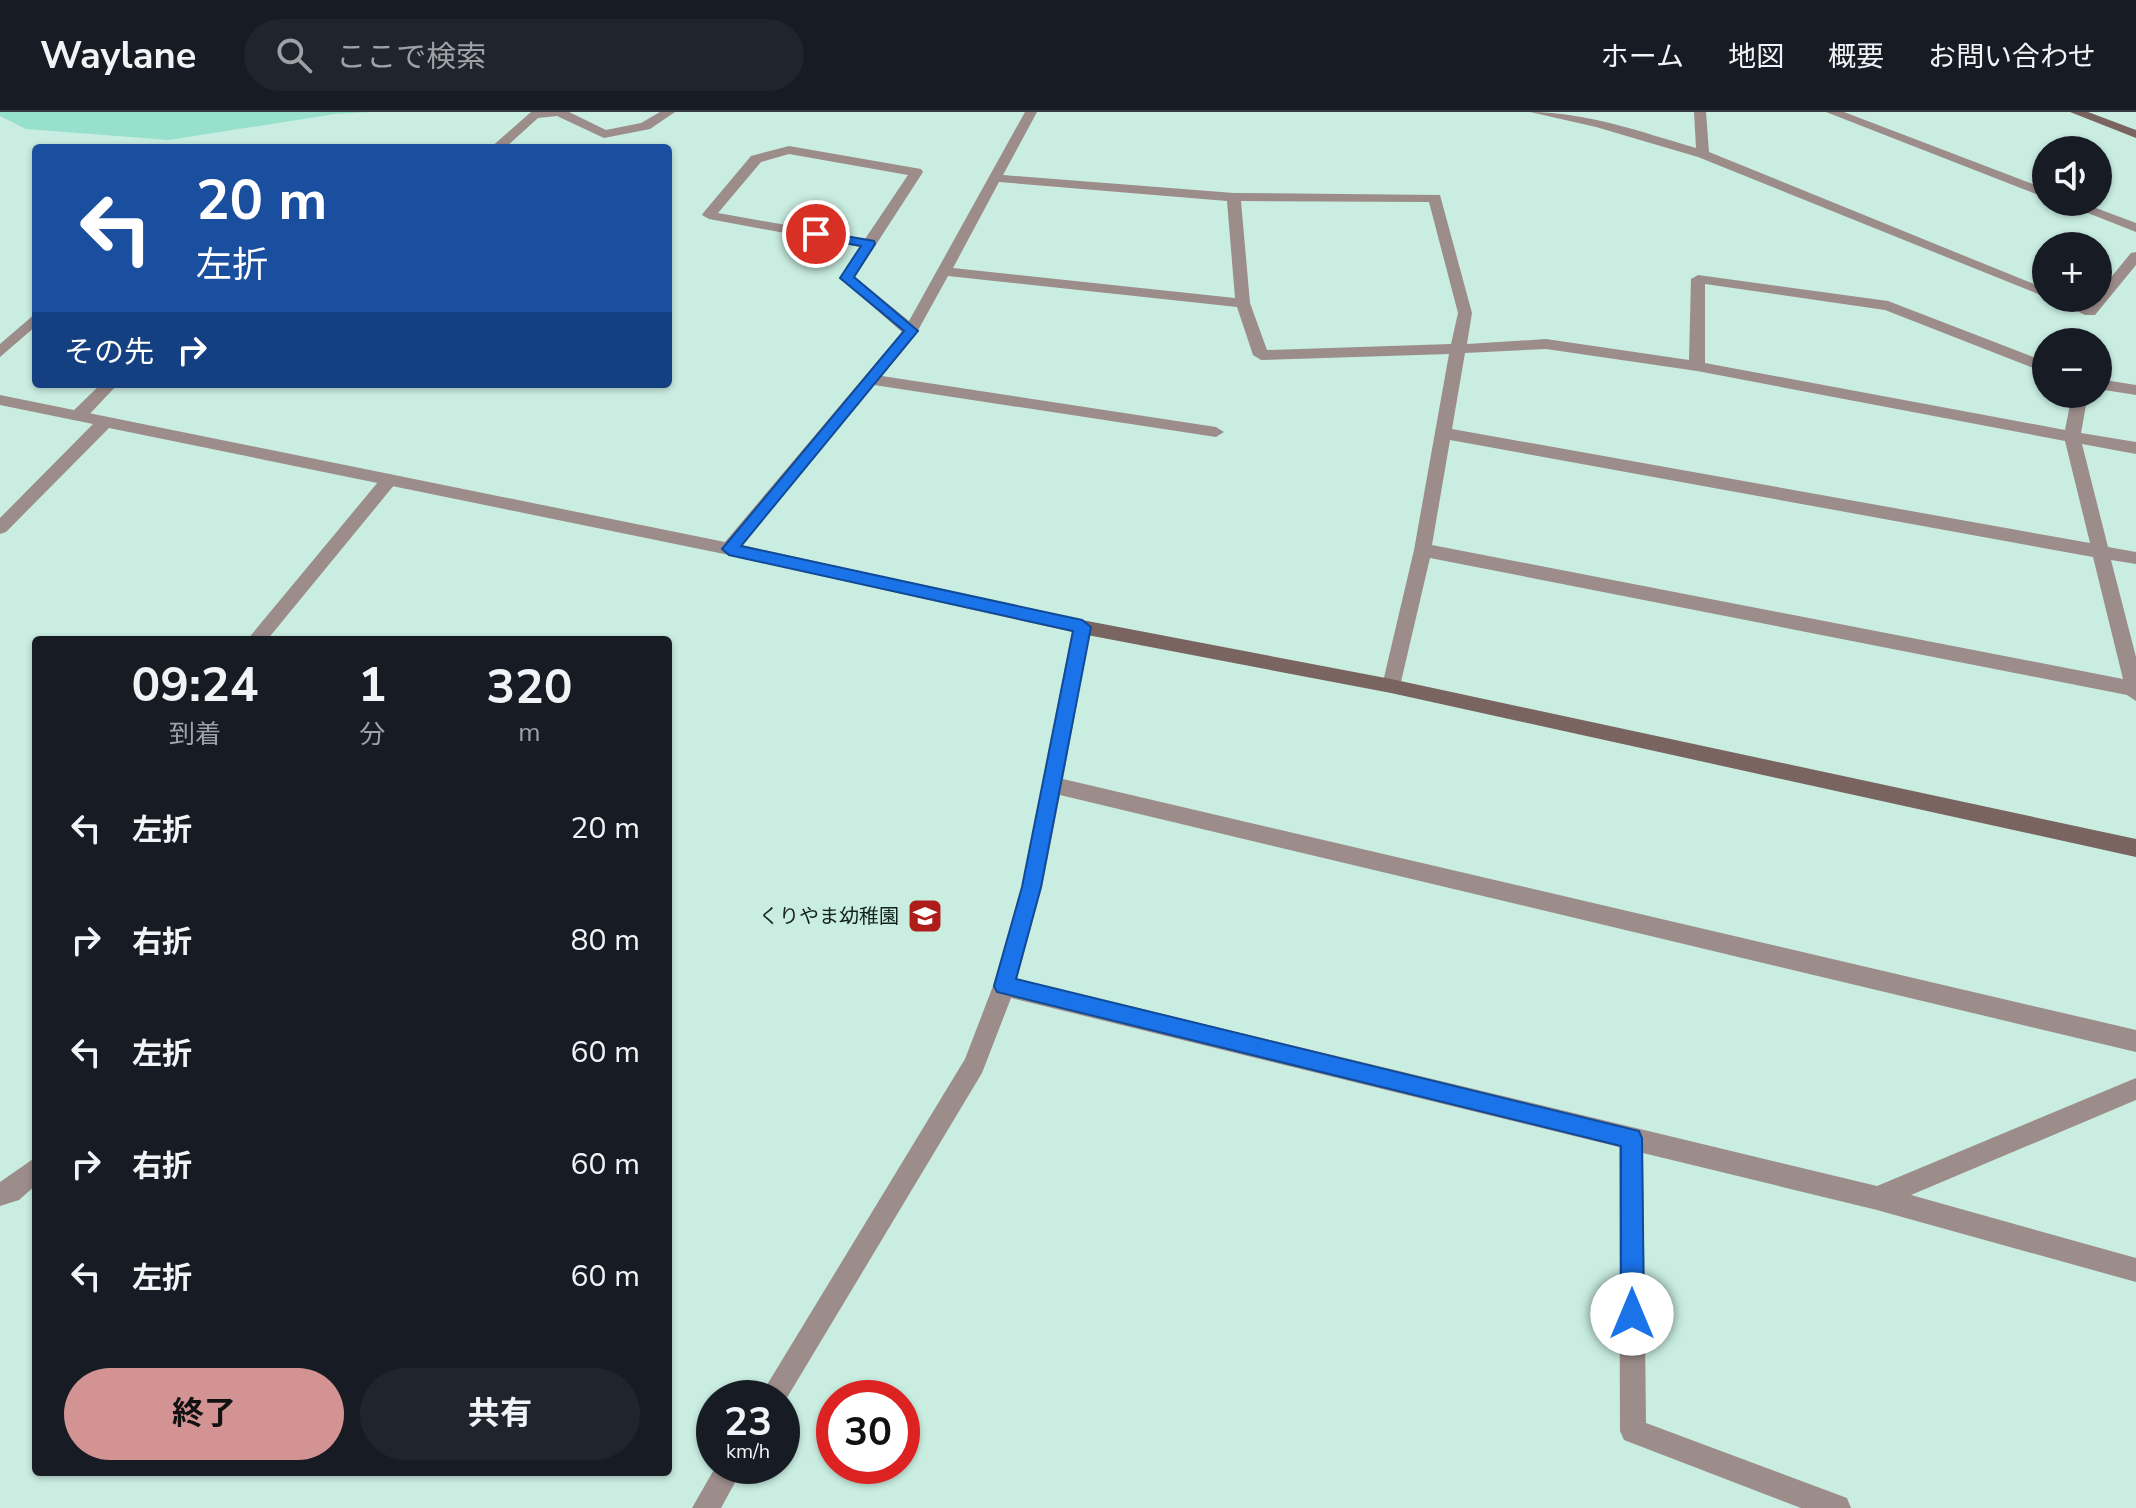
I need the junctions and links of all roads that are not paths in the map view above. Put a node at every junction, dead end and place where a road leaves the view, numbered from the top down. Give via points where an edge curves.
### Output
1 (669, 112) edge
2 (1031, 112) edge
3 (1536, 112) edge
4 (1700, 112) edge
5 (1832, 112) edge
6 (2076, 112) edge
7 (2136, 134) edge
8 (501, 144) edge
9 (1703, 154) junction
10 (995, 178) junction
11 (2032, 189) edge
12 (1234, 197) junction
13 (2104, 216) edge
14 (2136, 228) edge
15 (869, 244) junction
16 (2136, 256) edge
17 (944, 271) junction
18 (2112, 285) edge
19 (2032, 288) edge
20 (1243, 303) junction
21 (32, 322) edge
22 (911, 331) junction
23 (1458, 349) junction
24 (0, 352) edge
25 (2032, 363) edge
26 (1697, 366) junction
27 (872, 380) junction
28 (2112, 386) edge
29 (106, 388) edge
30 (2136, 390) edge
31 (0, 400) edge
32 (2077, 408) edge
33 (78, 416) junction
34 (106, 421) junction
35 (1216, 432) dead end
36 (1444, 433) junction
37 (2072, 436) junction
38 (2136, 448) edge
39 (389, 480) junction
40 (0, 528) edge
41 (729, 549) junction
42 (1423, 550) junction
43 (2101, 552) junction
44 (2136, 558) edge
45 (1082, 627) junction
46 (259, 636) edge
47 (1391, 686) junction
48 (2136, 691) edge
49 (1052, 785) junction
50 (2136, 848) edge
51 (1004, 986) junction
52 (2136, 1041) edge
53 (2136, 1089) edge
54 (1631, 1138) junction
55 (32, 1173) edge
56 (0, 1194) edge
57 (1877, 1198) junction
58 (2136, 1270) edge
59 (783, 1380) edge
60 (720, 1484) edge
61 (706, 1508) edge
62 (1837, 1508) edge

1 - 8 street via 645,126 604,134 559,112 534,115
2 - 10 street
3 - 9 street via 1598,123
4 - 9 street
5 - 11 street
6 - 7 street
9 - 19 street
10 - 12 street
10 - 17 street
12 - 20 street
12 - 23 street via 1435,198 1465,313
13 - 14 street
15 - 15 street via 916,172 789,150 756,159 709,215
15 - 22 street via 847,278
16 - 18 street
17 - 20 street
17 - 22 street
20 - 23 street via 1261,355
21 - 24 street
22 - 27 street
23 - 26 street via 1546,344
23 - 36 street
25 - 26 street via 1888,306 1698,279
26 - 37 street
27 - 35 street
27 - 41 street
28 - 30 street
29 - 33 street
31 - 33 street
32 - 37 street
33 - 34 street
34 - 39 street
34 - 40 street
36 - 42 street
36 - 43 street
37 - 38 street
37 - 43 street
39 - 41 street
39 - 46 street
41 - 45 street
42 - 47 street
42 - 48 street
43 - 44 street
43 - 48 street
45 - 47 street
45 - 49 street
47 - 50 street
49 - 51 street via 1032,887
49 - 52 street
51 - 54 street
51 - 59 street via 974,1065
53 - 57 street
54 - 57 street
54 - 62 street via 1633,1431
55 - 56 street via 11,1192
57 - 58 street
60 - 61 street

